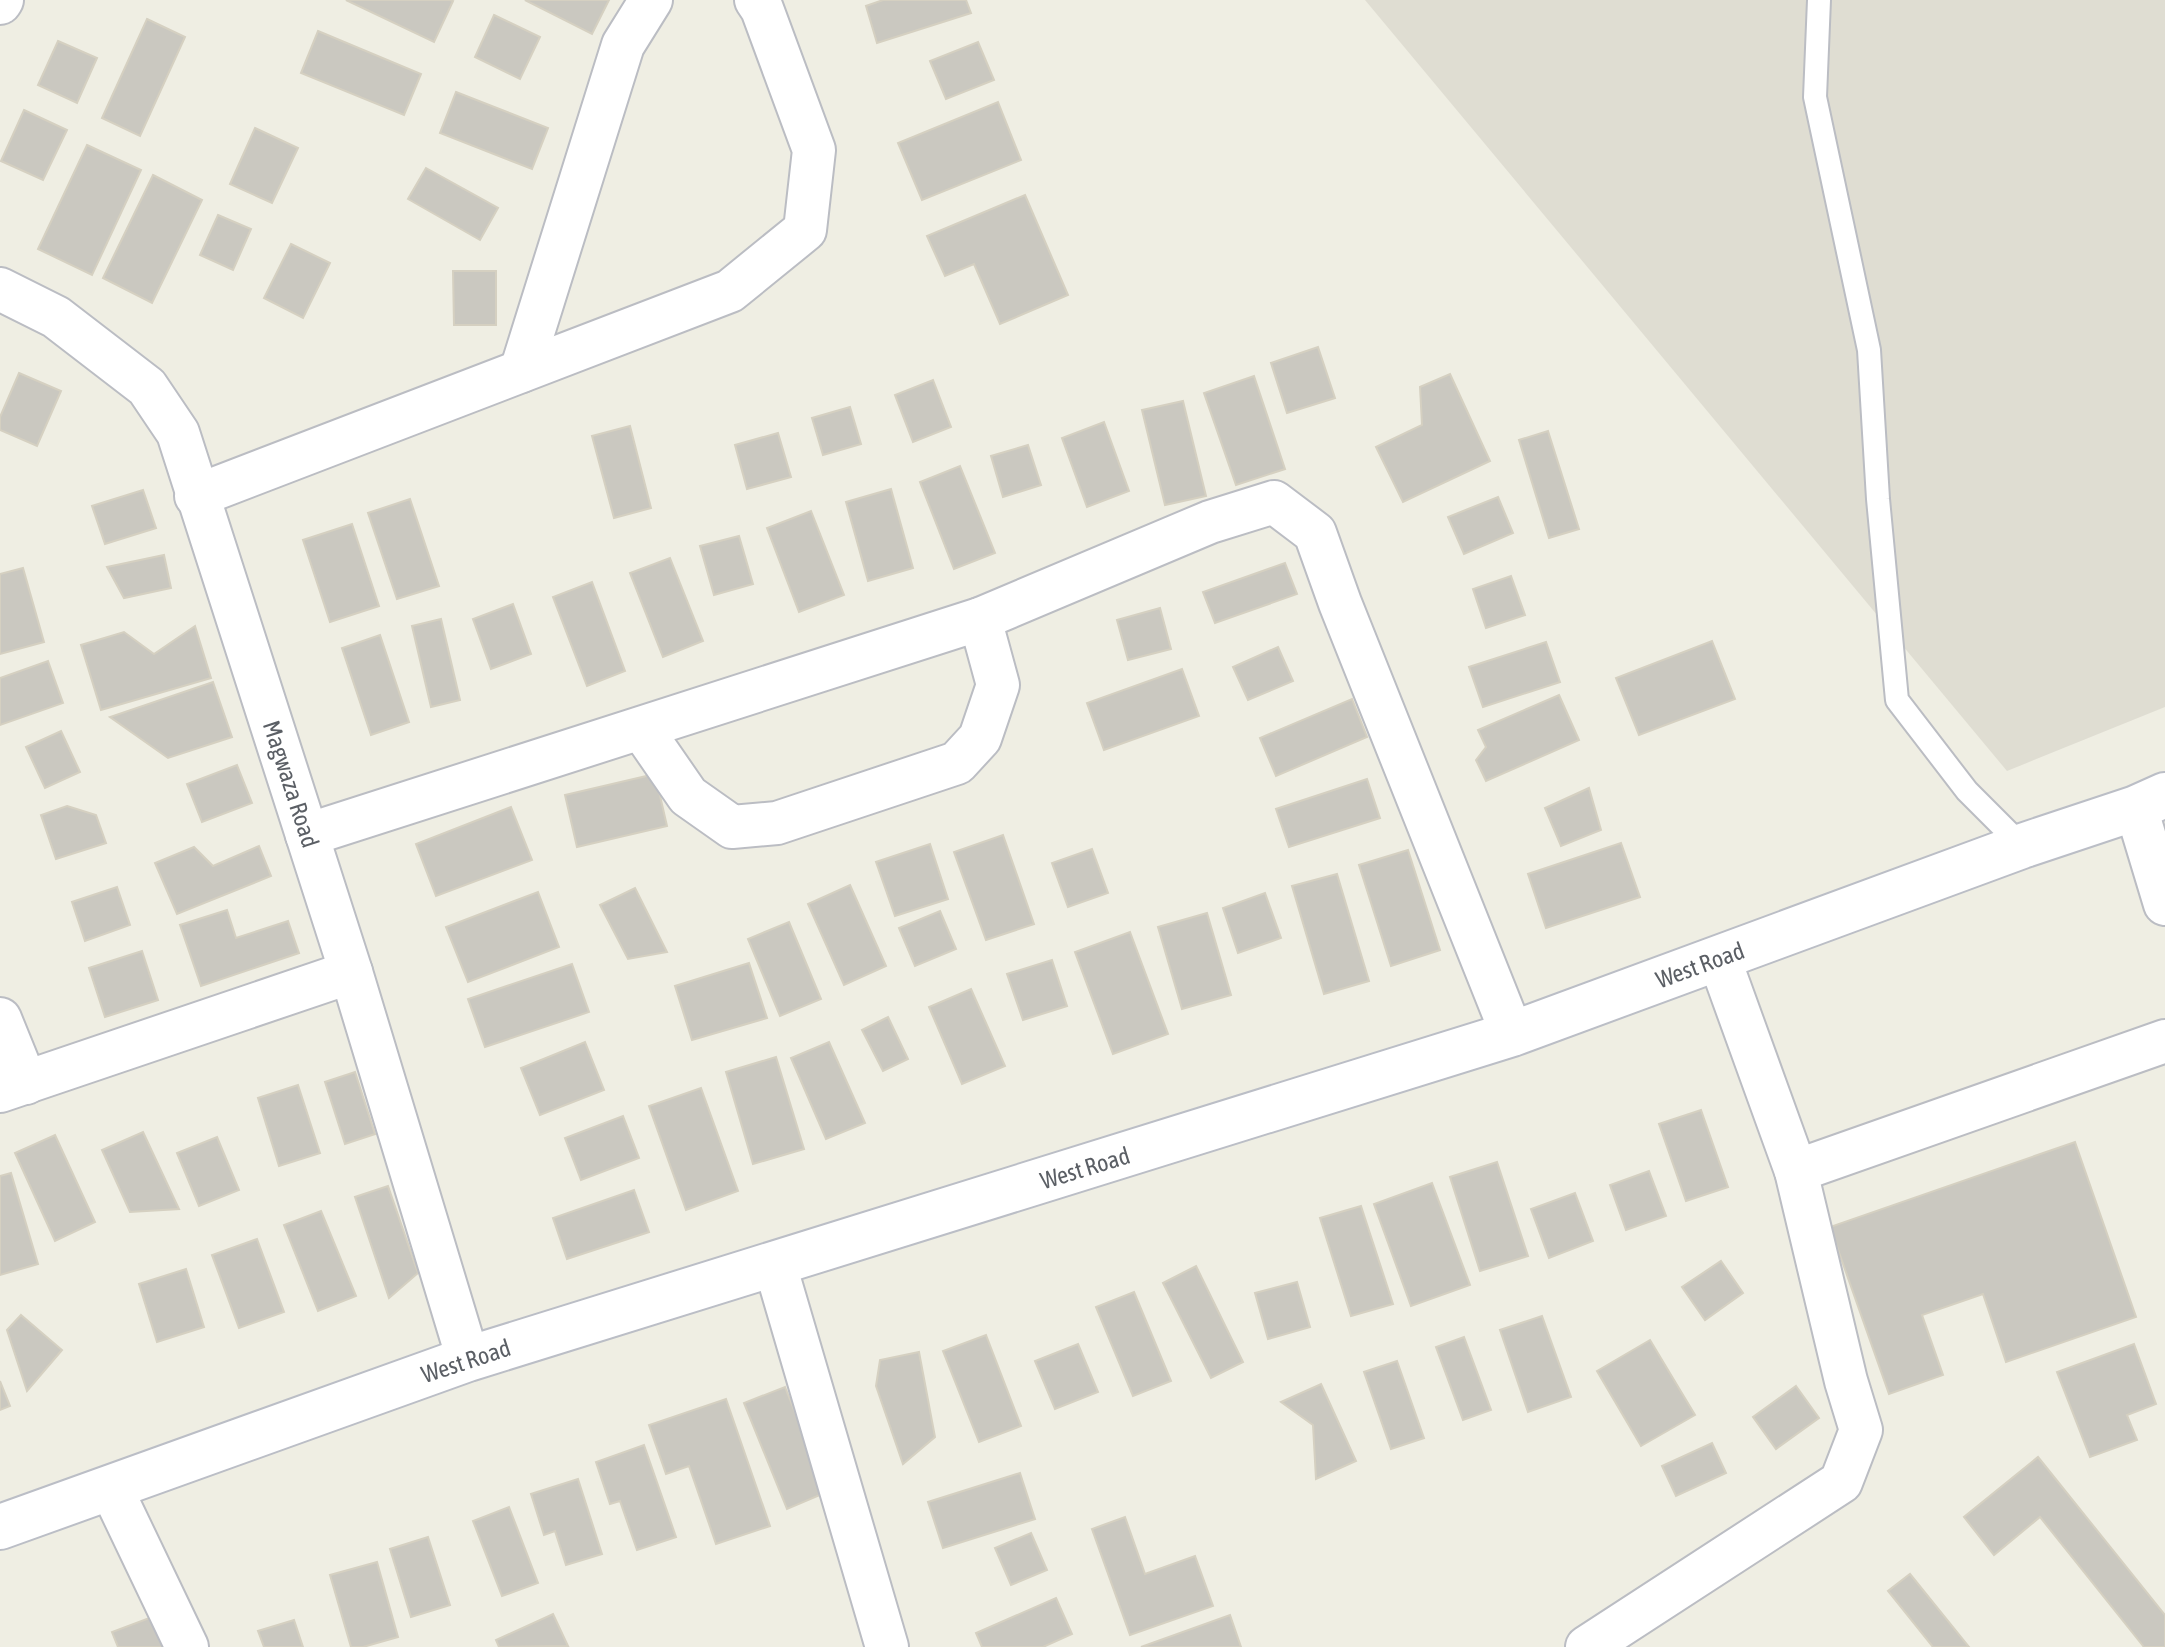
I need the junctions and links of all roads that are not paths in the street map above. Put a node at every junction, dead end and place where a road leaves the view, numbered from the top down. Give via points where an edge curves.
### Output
1 (651, 0) edge
2 (756, 0) edge
3 (1819, 0) edge
4 (0, 289) edge
5 (521, 371) junction
6 (196, 496) junction
7 (980, 619) junction
8 (641, 728) junction
9 (2151, 802) edge
10 (307, 835) junction
11 (2022, 846) junction
12 (2165, 904) edge
13 (1719, 958) junction
14 (351, 972) junction
15 (0, 1019) edge
16 (1512, 1034) junction
17 (2165, 1041) edge
18 (13, 1087) edge
19 (1796, 1171) junction
20 (775, 1265) junction
21 (468, 1359) junction
22 (111, 1488) junction
23 (0, 1527) edge
24 (187, 1647) edge
25 (887, 1647) edge
26 (1587, 1647) edge

1 - 5 street via 623,45
2 - 5 street via 814,150 805,230 730,291
3 - 11 lane via 1815,97 1869,350 1897,700 1967,791
4 - 6 street, Magwaza Road via 56,317 147,387 178,433
5 - 6 street
6 - 10 street, Magwaza Road
7 - 8 street
7 - 8 street via 998,685 980,738 957,763 777,823 732,827 688,796
7 - 16 street via 1210,522 1274,502 1315,533
8 - 10 street
9 - 11 street, West Road
9 - 12 street
10 - 14 street, Magwaza Road
11 - 13 street, West Road
13 - 16 street, West Road
13 - 19 street
14 - 18 street
14 - 21 street, Magwaza Road
15 - 18 street
16 - 20 street, West Road
17 - 19 street
19 - 26 street via 1861,1430 1841,1482
20 - 21 street, West Road
20 - 25 street
21 - 22 street, West Road
22 - 23 street, West Road
22 - 24 street

